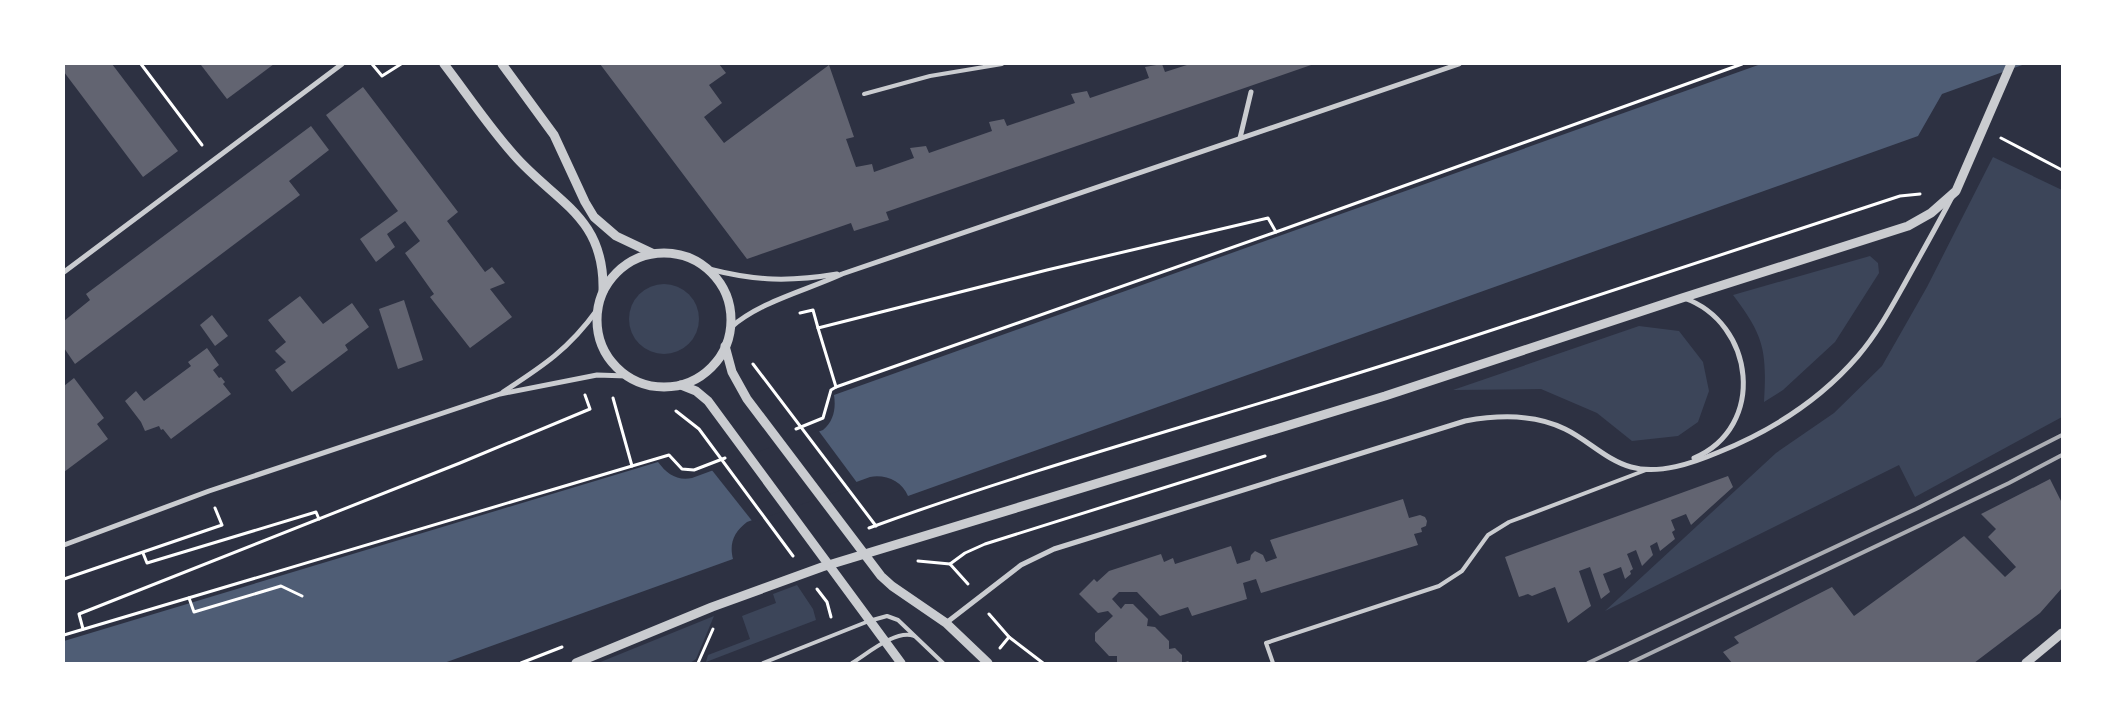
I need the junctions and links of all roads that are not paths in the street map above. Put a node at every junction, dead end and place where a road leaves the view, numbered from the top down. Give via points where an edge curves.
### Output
1 (342, 64) edge
2 (444, 64) edge
3 (502, 64) edge
4 (1002, 64) edge
5 (1459, 64) edge
6 (2011, 64) edge
7 (1251, 92) dead end
8 (864, 94) dead end
9 (1240, 138) junction
10 (1956, 191) junction
11 (652, 253) junction
12 (709, 270) junction
13 (64, 272) edge
14 (842, 274) junction
15 (603, 291) junction
16 (1682, 298) junction
17 (597, 310) junction
18 (730, 328) junction
19 (725, 346) junction
20 (627, 376) junction
21 (681, 385) junction
22 (500, 394) junction
23 (1677, 465) junction
24 (1646, 470) junction
25 (89, 534) junction
26 (64, 541) edge
27 (64, 545) edge
28 (869, 621) junction
29 (946, 623) junction
30 (2062, 632) edge
31 (918, 638) junction
32 (885, 642) junction
33 (576, 663) edge
34 (764, 663) edge
35 (852, 663) edge
36 (901, 663) edge
37 (943, 663) edge
38 (988, 663) edge
39 (1273, 663) edge
40 (2026, 663) edge

1 - 13 street
2 - 15 street via 514,155 583,223 597,251
3 - 11 street via 554,135 585,202 599,223 627,243
4 - 8 lane via 930,76
5 - 9 street
6 - 10 street
7 - 9 street
9 - 14 street
10 - 16 street via 1931,214 1908,226
10 - 23 street via 1876,333 1835,379 1812,399 1756,435 1704,458
11 - 12 street via 682,255
11 - 15 street via 620,268
12 - 14 street via 749,279 776,280
12 - 18 street via 728,300
14 - 18 street via 758,310
15 - 17 street
16 - 23 street via 1694,302 1729,333 1745,380 1740,408 1727,432 1702,455
16 - 33 street via 1385,396 822,567
17 - 20 street via 596,325 602,347 615,366
17 - 22 street via 580,334 559,354
18 - 19 street
19 - 21 street via 708,371
19 - 29 street via 732,372 747,399 881,576
20 - 21 street via 657,386
20 - 22 street via 597,376
21 - 28 street via 703,396 719,416
22 - 25 street
23 - 24 street
24 - 29 street via 1617,461 1565,429 1544,422 1510,417 1474,420 1054,549 1021,565
24 - 39 lane via 1494,529 1462,571 1439,586 1266,643
25 - 26 street
25 - 27 street
28 - 31 lane via 882,616 891,617 902,622
28 - 32 street
28 - 34 lane
29 - 38 street
30 - 40 street
31 - 32 lane via 903,634
31 - 37 lane
32 - 35 lane
32 - 36 street

